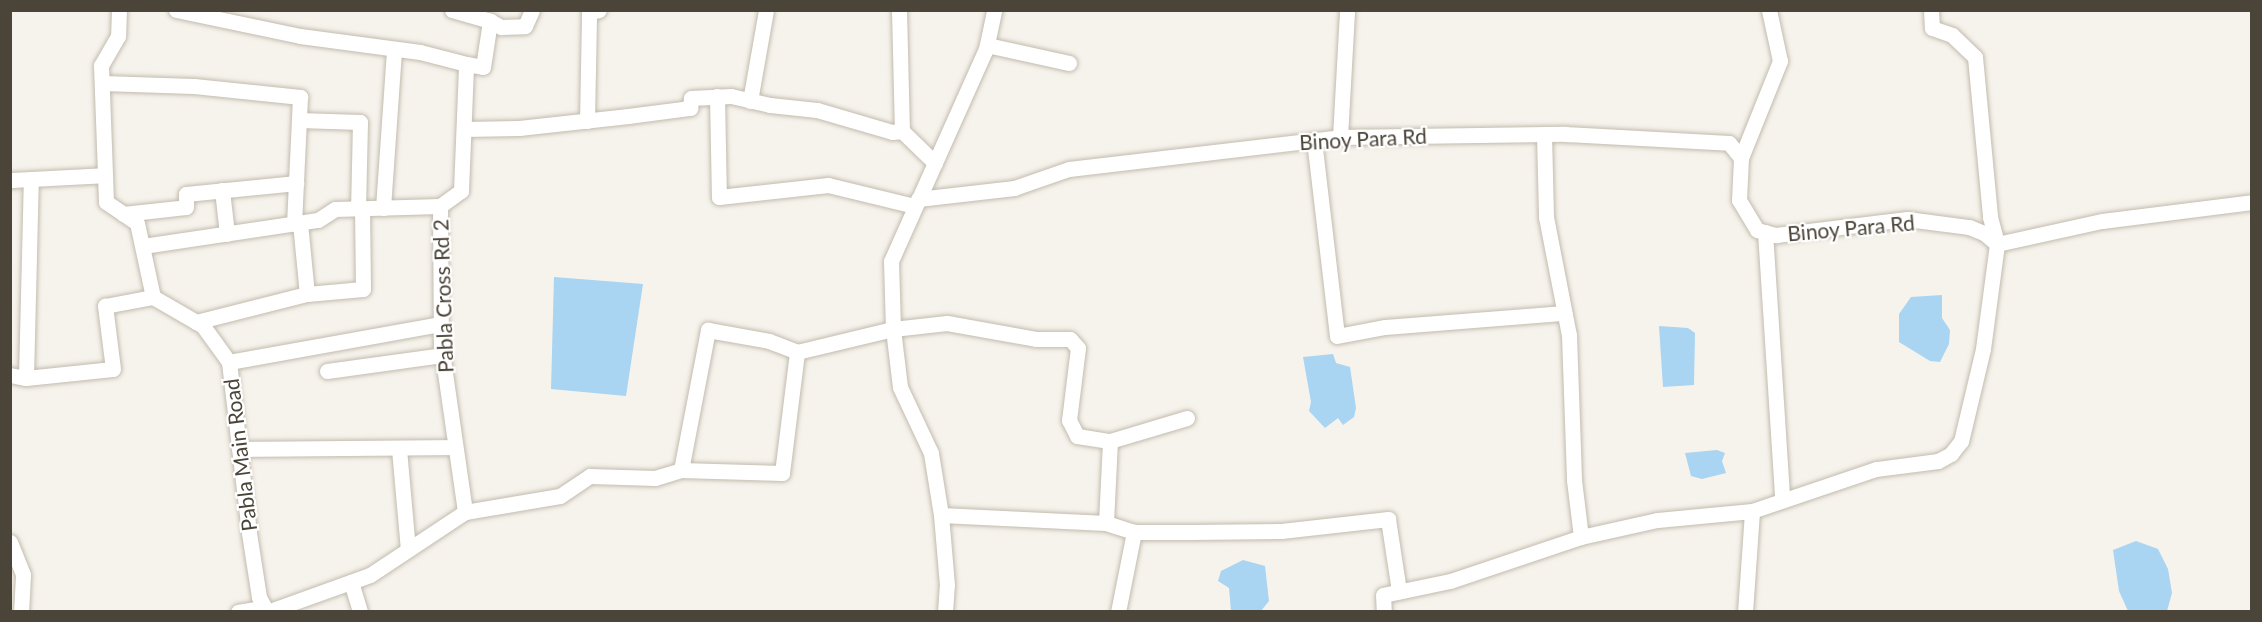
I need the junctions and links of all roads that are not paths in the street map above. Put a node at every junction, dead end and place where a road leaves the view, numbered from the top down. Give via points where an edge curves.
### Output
1 (119, 10) edge
2 (176, 10) edge
3 (452, 10) edge
4 (532, 10) edge
5 (599, 10) edge
6 (766, 10) edge
7 (899, 10) edge
8 (994, 10) edge
9 (1347, 10) edge
10 (1769, 10) edge
11 (1931, 10) edge
12 (217, 14) edge
13 (490, 21) junction
14 (987, 45) junction
15 (394, 50) junction
16 (1069, 63) dead end
17 (466, 64) junction
18 (102, 83) junction
19 (717, 96) junction
20 (750, 100) junction
21 (299, 120) junction
22 (587, 120) junction
23 (464, 129) junction
24 (902, 131) junction
25 (1544, 134) junction
26 (1340, 137) junction
27 (1314, 140) junction
28 (1741, 158) junction
29 (935, 163) junction
30 (105, 175) junction
31 (30, 179) junction
32 (10, 180) edge
33 (296, 183) junction
34 (222, 190) junction
35 (2252, 202) edge
36 (916, 203) junction
37 (440, 206) junction
38 (360, 208) junction
39 (383, 208) junction
40 (123, 214) junction
41 (297, 223) junction
42 (1765, 232) junction
43 (227, 234) junction
44 (1997, 244) junction
45 (142, 246) junction
46 (307, 294) junction
47 (153, 297) junction
48 (1564, 313) junction
49 (196, 322) junction
50 (440, 324) junction
51 (893, 329) junction
52 (797, 352) junction
53 (442, 355) junction
54 (230, 362) junction
55 (327, 371) dead end
56 (18, 377) edge
57 (1187, 418) dead end
58 (1110, 441) junction
59 (454, 447) junction
60 (239, 449) junction
61 (399, 449) junction
62 (681, 470) junction
63 (1782, 498) junction
64 (1752, 511) junction
65 (465, 512) junction
66 (941, 515) junction
67 (1107, 523) junction
68 (1134, 532) junction
69 (1581, 537) junction
70 (10, 542) edge
71 (408, 550) junction
72 (351, 582) junction
73 (1399, 591) junction
74 (266, 609) edge
75 (21, 612) edge
76 (238, 612) edge
77 (360, 612) edge
78 (945, 612) edge
79 (1118, 612) edge
80 (1384, 612) edge
81 (1745, 612) edge

1 - 18 street via 118,36 101,65
2 - 12 street
3 - 13 street
4 - 13 street via 525,26 501,27
5 - 22 street via 588,12
6 - 20 street
7 - 24 street
8 - 14 street
9 - 26 street
10 - 28 street via 1780,61
11 - 44 street via 1932,28 1952,35 1975,57 1990,216
12 - 15 street via 300,36
13 - 17 street via 483,67
14 - 16 street
14 - 29 street
15 - 17 street
15 - 39 street
17 - 23 street, Pabla Cross Rd 2
18 - 21 street via 194,86 300,97
18 - 30 street
19 - 20 street
19 - 22 street via 691,98 690,108
19 - 36 street via 719,197 828,184
20 - 24 street via 817,110 892,132
21 - 33 street
21 - 38 street via 360,122
22 - 23 street
23 - 37 street, Pabla Cross Rd 2 via 462,191
24 - 29 street
25 - 26 street, Binoy Para Rd
25 - 28 street, Binoy Para Rd via 1729,143
25 - 48 street via 1546,218
26 - 27 street, Binoy Para Rd
27 - 36 street, Binoy Para Rd via 1069,169 1014,188
27 - 48 street via 1337,336 1385,327
28 - 42 street, Binoy Para Rd via 1739,200 1757,230
29 - 36 street
30 - 31 street
30 - 40 street via 106,202
31 - 32 street
31 - 56 street
33 - 34 street
33 - 41 street
34 - 40 street via 186,194 186,207
34 - 43 street
35 - 44 street via 2102,221
36 - 51 street via 891,261
37 - 39 street
37 - 50 street, Pabla Cross Rd 2
38 - 39 street
38 - 41 street via 335,209 318,220
38 - 46 street via 363,289
40 - 45 street via 137,223
41 - 43 street
41 - 46 street
42 - 44 street, Binoy Para Rd via 1776,235 1907,219 1969,227
42 - 63 street
43 - 45 street
44 - 63 street via 1983,349 1960,441 1951,454 1938,461 1876,469
45 - 47 street
46 - 49 street
47 - 49 street, Pabla Main Road
47 - 56 street via 105,306 113,369
48 - 69 street
49 - 54 street, Pabla Main Road
50 - 53 street, Pabla Cross Rd 2
50 - 54 street
51 - 52 street
51 - 58 street via 947,322 1036,339 1070,339 1078,348 1069,420 1077,436
51 - 66 street via 900,387 931,453
52 - 62 street via 782,473
52 - 62 street via 770,341 708,330
53 - 55 street
53 - 59 street, Pabla Cross Rd 2
54 - 60 street, Pabla Main Road
57 - 58 street
58 - 67 street
59 - 61 street
59 - 65 street, Pabla Cross Rd 2
60 - 61 street
60 - 74 street, Pabla Main Road via 257,586
61 - 71 street
62 - 65 street via 655,478 590,476 560,496
63 - 64 street
64 - 69 street via 1657,520
64 - 81 street
65 - 71 street
66 - 67 street
66 - 78 street via 947,585
67 - 68 street
68 - 73 street via 1281,531 1388,519
68 - 79 street
69 - 73 street via 1450,581
70 - 75 street via 23,575
71 - 72 street via 370,575
72 - 74 street
72 - 77 street
73 - 80 street via 1383,595
74 - 76 street

